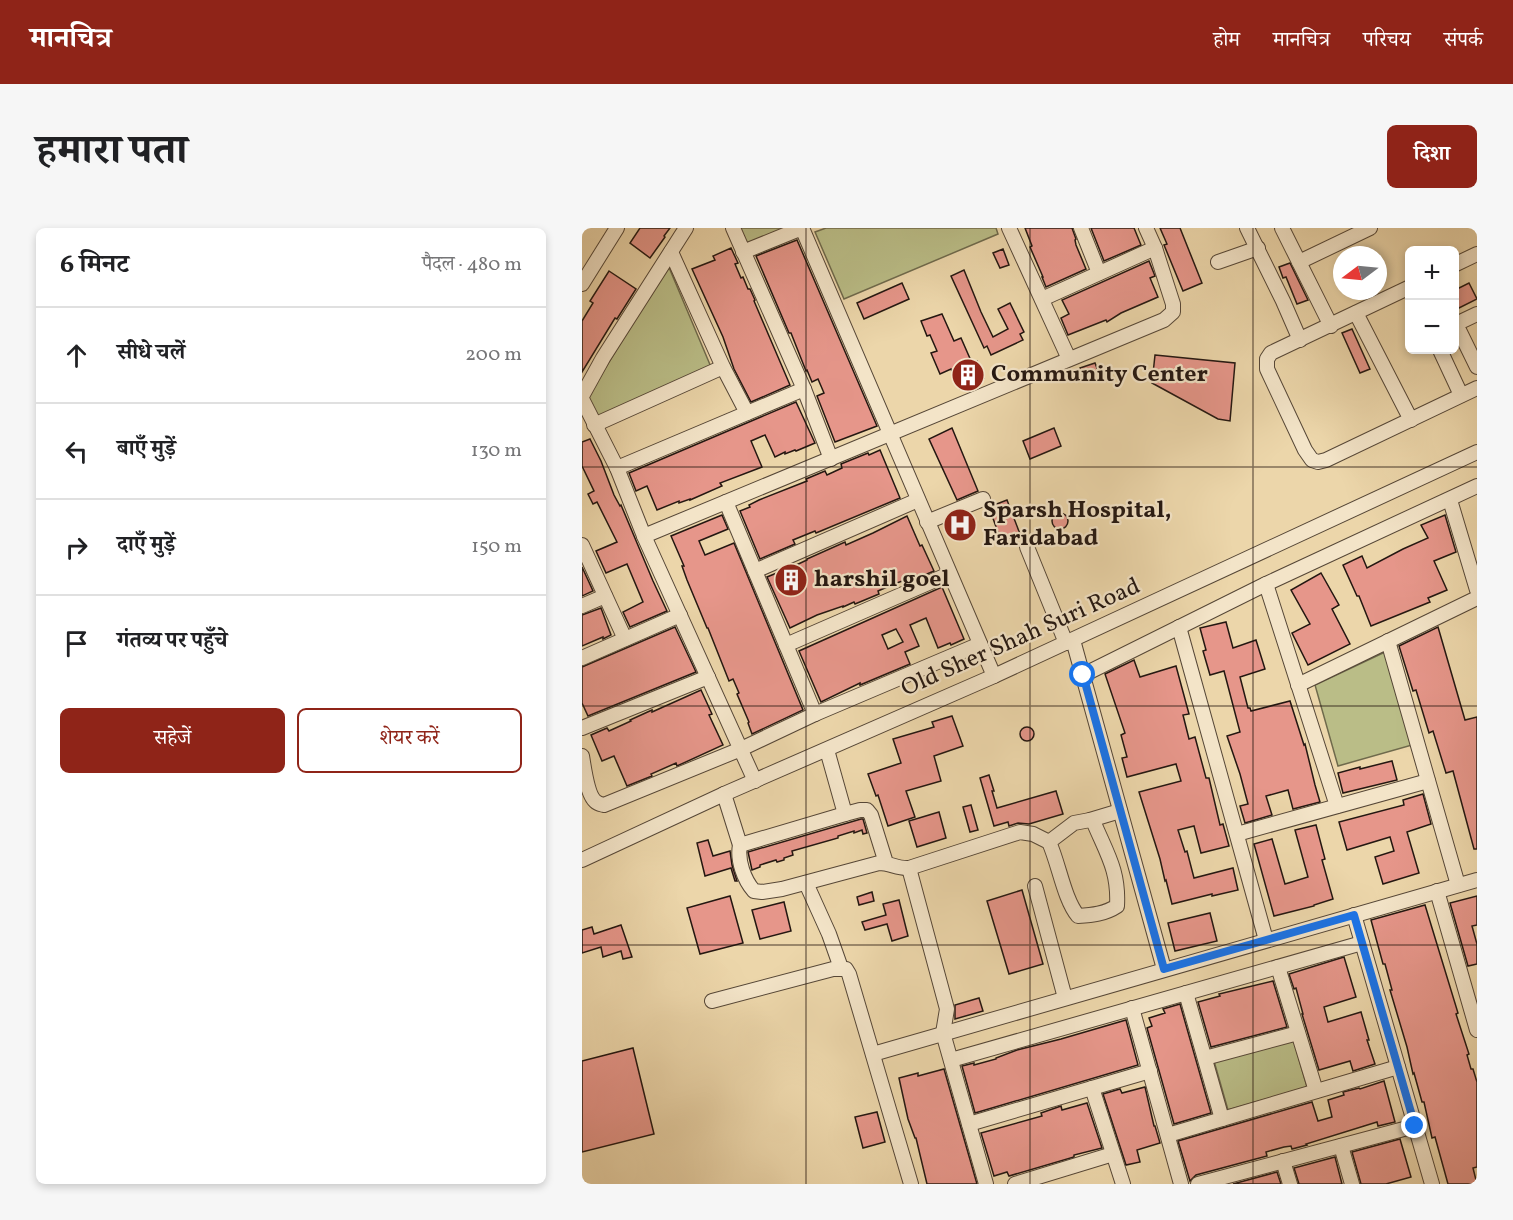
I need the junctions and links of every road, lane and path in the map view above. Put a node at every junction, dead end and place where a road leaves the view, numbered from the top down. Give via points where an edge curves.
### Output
1 (617, 228) edge
2 (686, 228) edge
3 (733, 228) edge
4 (1010, 228) edge
5 (1081, 228) edge
6 (1146, 228) edge
7 (1247, 228) edge
8 (1282, 228) edge
9 (1370, 228) edge
10 (1155, 248) junction
11 (1257, 248) junction
12 (671, 252) junction
13 (743, 252) junction
14 (1477, 254) edge
15 (1218, 262) dead end
16 (1299, 262) junction
17 (1459, 263) edge
18 (1099, 273) junction
19 (582, 284) edge
20 (1405, 289) edge
21 (1042, 299) junction
22 (1356, 313) junction
23 (1477, 314) edge
24 (1331, 326) junction
25 (1300, 340) junction
26 (1442, 354) edge
27 (1069, 359) junction
28 (723, 367) junction
29 (1477, 367) edge
30 (1477, 388) edge
31 (804, 389) junction
32 (1461, 395) junction
33 (582, 398) edge
34 (747, 413) junction
35 (1411, 420) junction
36 (594, 425) junction
37 (889, 434) junction
38 (1477, 452) edge
39 (831, 459) junction
40 (617, 468) junction
41 (1477, 486) edge
42 (982, 499) dead end
43 (918, 500) junction
44 (1450, 500) junction
45 (726, 502) junction
46 (927, 522) junction
47 (644, 536) junction
48 (1026, 547) dead end
49 (583, 549) edge
50 (755, 571) junction
51 (950, 574) junction
52 (1266, 584) junction
53 (1477, 590) edge
54 (605, 596) junction
55 (1477, 598) edge
56 (582, 606) edge
57 (680, 615) junction
58 (1179, 627) junction
59 (625, 639) junction
60 (1388, 641) junction
61 (1070, 642) junction
62 (980, 644) junction
63 (786, 645) junction
64 (582, 658) edge
65 (1083, 675) junction
66 (994, 676) junction
67 (708, 677) junction
68 (1298, 685) junction
69 (815, 714) junction
70 (582, 728) edge
71 (741, 749) junction
72 (827, 750) junction
73 (582, 756) edge
74 (755, 781) junction
75 (1428, 781) junction
76 (724, 794) junction
77 (1337, 806) junction
78 (1120, 811) junction
79 (845, 814) junction
80 (1090, 820) junction
81 (1237, 834) junction
82 (1049, 842) junction
83 (740, 845) junction
84 (582, 860) edge
85 (886, 863) junction
86 (909, 868) junction
87 (1477, 880) edge
88 (806, 883) junction
89 (1458, 885) junction
90 (1035, 886) dead end
91 (1437, 891) junction
92 (1354, 915) junction
93 (1266, 940) junction
94 (1362, 943) junction
95 (1278, 967) junction
96 (841, 968) junction
97 (1164, 969) junction
98 (1477, 978) edge
99 (1463, 982) junction
100 (1186, 993) junction
101 (1065, 998) junction
102 (712, 1001) dead end
103 (1132, 1008) junction
104 (1477, 1030) edge
105 (943, 1033) junction
106 (1298, 1033) junction
107 (873, 1053) junction
108 (1205, 1058) junction
109 (951, 1060) junction
110 (1398, 1067) junction
111 (1150, 1071) junction
112 (1092, 1088) junction
113 (1316, 1091) junction
114 (1222, 1119) junction
115 (969, 1124) junction
116 (1415, 1126) junction
117 (1167, 1135) junction
118 (1341, 1146) junction
119 (1113, 1154) junction
120 (1284, 1161) junction
121 (911, 1184) edge
122 (986, 1184) edge
123 (1015, 1184) edge
124 (1123, 1184) edge
125 (1181, 1184) edge
126 (1198, 1184) edge
127 (1290, 1184) edge
128 (1352, 1184) edge
129 (1432, 1184) edge

1 - 19 street
2 - 12 street
3 - 13 street
4 - 21 street
5 - 18 street
6 - 10 street
7 - 11 street
8 - 16 street
9 - 16 street
10 - 18 street
10 - 27 street via 1173,312 1164,320
11 - 15 street
11 - 25 street
12 - 28 street
12 - 33 street
13 - 31 street
13 - 37 street via 802,228
14 - 17 street
16 - 24 street
18 - 21 street
20 - 22 street
21 - 27 street
22 - 24 street
22 - 35 street
23 - 29 street via 1456,324
24 - 25 street
25 - 35 street via 1272,353 1267,369 1312,460 1326,460
26 - 32 street
27 - 37 street
28 - 34 street
28 - 36 street
30 - 32 street
31 - 34 street
31 - 39 street
32 - 35 street
33 - 36 street
34 - 40 street
36 - 40 street
37 - 39 street
37 - 43 street
38 - 61 street, Old Sher Shah Suri Road
39 - 45 street
40 - 47 street
41 - 44 street
42 - 46 street
43 - 46 street
43 - 50 street
44 - 52 street
44 - 53 street
45 - 47 street
45 - 50 street
46 - 51 street
47 - 57 street
48 - 61 street
49 - 54 street
50 - 63 street
51 - 62 street
51 - 63 street
52 - 58 street
52 - 68 street
54 - 56 street
54 - 59 street
55 - 60 street
57 - 59 street
57 - 67 street
58 - 65 street
58 - 81 street
59 - 64 street
60 - 68 street
60 - 75 street
61 - 65 street
61 - 66 street, Old Sher Shah Suri Road
62 - 66 street
62 - 69 street
63 - 69 street
65 - 78 street
66 - 72 street, Old Sher Shah Suri Road
67 - 70 street
67 - 71 street
68 - 77 street
69 - 71 street
71 - 73 street via 604,805 593,799
71 - 74 street
72 - 74 street, Old Sher Shah Suri Road
72 - 79 street
74 - 76 street, Old Sher Shah Suri Road
75 - 77 street
75 - 89 street
76 - 83 street
76 - 84 street, Old Sher Shah Suri Road
77 - 81 street
78 - 80 street
78 - 97 street
79 - 83 street
79 - 85 street via 867,810 872,815
80 - 82 street via 1074,823
80 - 82 street via 1113,866 1118,889 1117,906 1109,911 1078,916 1071,908
81 - 93 street
82 - 86 street via 1020,832
83 - 88 street via 742,866 754,891
85 - 86 street
85 - 88 street
86 - 105 street via 947,1009
87 - 89 street
88 - 96 street
89 - 91 street
90 - 101 street
91 - 92 street
91 - 99 street
92 - 93 street
92 - 94 street
93 - 97 street
94 - 95 street
94 - 110 street
95 - 100 street
95 - 106 street
96 - 102 street
96 - 107 street via 849,974
97 - 101 street
98 - 99 street
99 - 104 street
100 - 103 street
100 - 108 street
101 - 105 street
103 - 109 street
103 - 111 street
105 - 107 street
105 - 109 street
106 - 108 street
106 - 113 street
107 - 121 street
108 - 114 street
109 - 115 street
110 - 113 street
110 - 116 street
111 - 112 street
111 - 117 street
112 - 115 street
112 - 119 street
113 - 114 street
114 - 117 street
115 - 122 street
116 - 118 street
116 - 129 street
117 - 125 street
118 - 120 street
118 - 128 street
119 - 123 street
119 - 124 street
120 - 126 street
120 - 127 street

